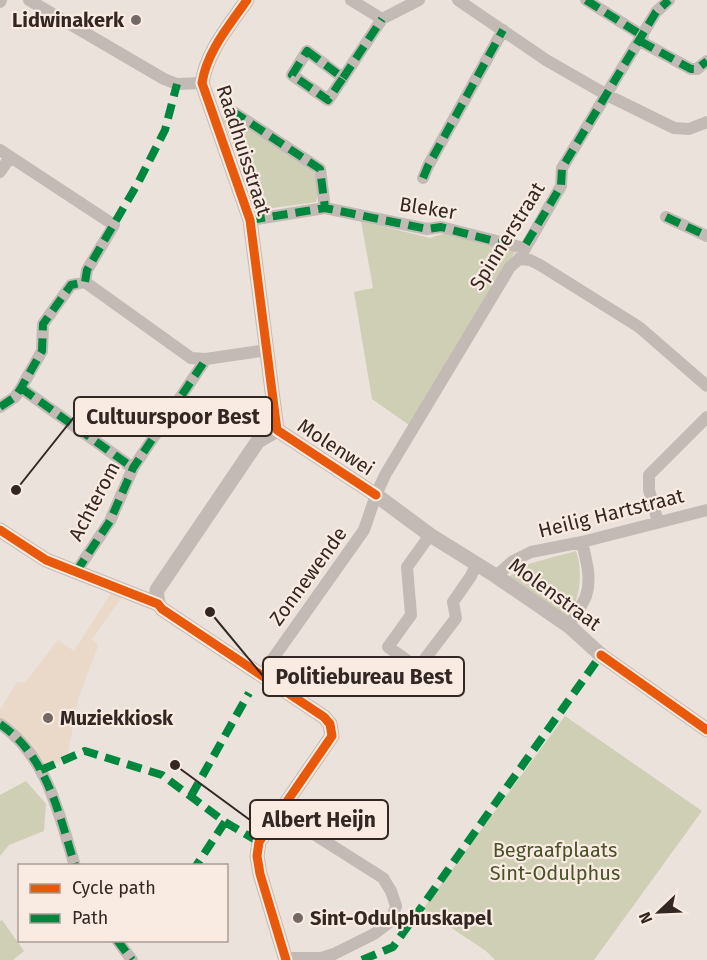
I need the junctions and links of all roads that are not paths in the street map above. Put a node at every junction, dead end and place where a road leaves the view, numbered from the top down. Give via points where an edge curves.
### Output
1 (29, 0) edge
2 (247, 0) edge
3 (351, 0) edge
4 (458, 0) edge
5 (586, 0) edge
6 (669, 0) edge
7 (413, 2) edge
8 (382, 19) junction
9 (503, 30) junction
10 (641, 38) junction
11 (707, 61) edge
12 (343, 78) dead end
13 (202, 83) junction
14 (607, 95) junction
15 (232, 111) dead end
16 (707, 122) edge
17 (5, 153) edge
18 (0, 172) edge
19 (423, 178) dead end
20 (325, 208) junction
21 (666, 217) dead end
22 (250, 220) junction
23 (707, 236) edge
24 (522, 254) junction
25 (85, 282) junction
26 (267, 350) junction
27 (206, 359) junction
28 (707, 386) edge
29 (21, 388) junction
30 (0, 407) edge
31 (707, 417) edge
32 (277, 430) junction
33 (133, 468) junction
34 (376, 495) junction
35 (707, 510) edge
36 (658, 522) junction
37 (0, 530) edge
38 (430, 535) junction
39 (582, 542) junction
40 (476, 566) junction
41 (76, 572) junction
42 (496, 576) junction
43 (158, 604) junction
44 (568, 626) junction
45 (262, 674) junction
46 (0, 724) edge
47 (707, 730) edge
48 (277, 814) junction
49 (74, 864) edge
50 (118, 942) edge
51 (286, 959) edge
52 (132, 960) edge

1 - 13 street via 164,79 177,84
2 - 13 street, Raadhuisstraat via 215,46 204,68
3 - 8 street
4 - 9 street
5 - 10 street
6 - 10 street, Spinnerstraat via 656,12
7 - 8 street
8 - 12 street
9 - 14 street
9 - 19 street
10 - 11 street via 691,69
10 - 14 street, Spinnerstraat
13 - 22 street, Raadhuisstraat
14 - 16 street via 674,128 689,129
14 - 24 street, Spinnerstraat via 562,168 561,186
15 - 20 street via 320,169
17 - 18 street
17 - 25 street via 114,225 87,270
20 - 22 street, Bleker
20 - 24 street, Bleker via 427,229 441,227
21 - 23 street
22 - 26 street, Raadhuisstraat
24 - 28 street, Bleker via 639,327
24 - 34 street, Spinnerstraat via 510,267
25 - 27 street via 191,358
25 - 29 street via 71,285 43,324 42,351
26 - 27 street
26 - 32 street, Raadhuisstraat
27 - 33 street, Achterom
29 - 30 street
29 - 33 street
31 - 36 street via 649,475
32 - 34 street, Molenwei
32 - 43 street via 258,441 180,555 157,590
33 - 41 street, Achterom via 110,521
34 - 38 street, Molenstraat
34 - 45 street, Zonnewende via 364,530
35 - 36 street, Heilig Hartstraat
36 - 39 street, Heilig Hartstraat
37 - 41 street via 46,560
38 - 40 street, Molenstraat
38 - 40 street via 407,567 411,615 388,647 418,668 456,618 453,602
39 - 42 street, Heilig Hartstraat via 531,552
39 - 44 street via 589,573 587,588
40 - 42 street, Molenstraat
41 - 43 street
42 - 44 street, Molenstraat
43 - 45 street
44 - 47 street, Molenstraat via 601,655
45 - 48 street via 324,717 332,730
46 - 49 street via 31,753 41,770
48 - 51 street via 259,842 258,856
48 - 51 street via 383,878 396,906 391,921 334,954
50 - 52 street

